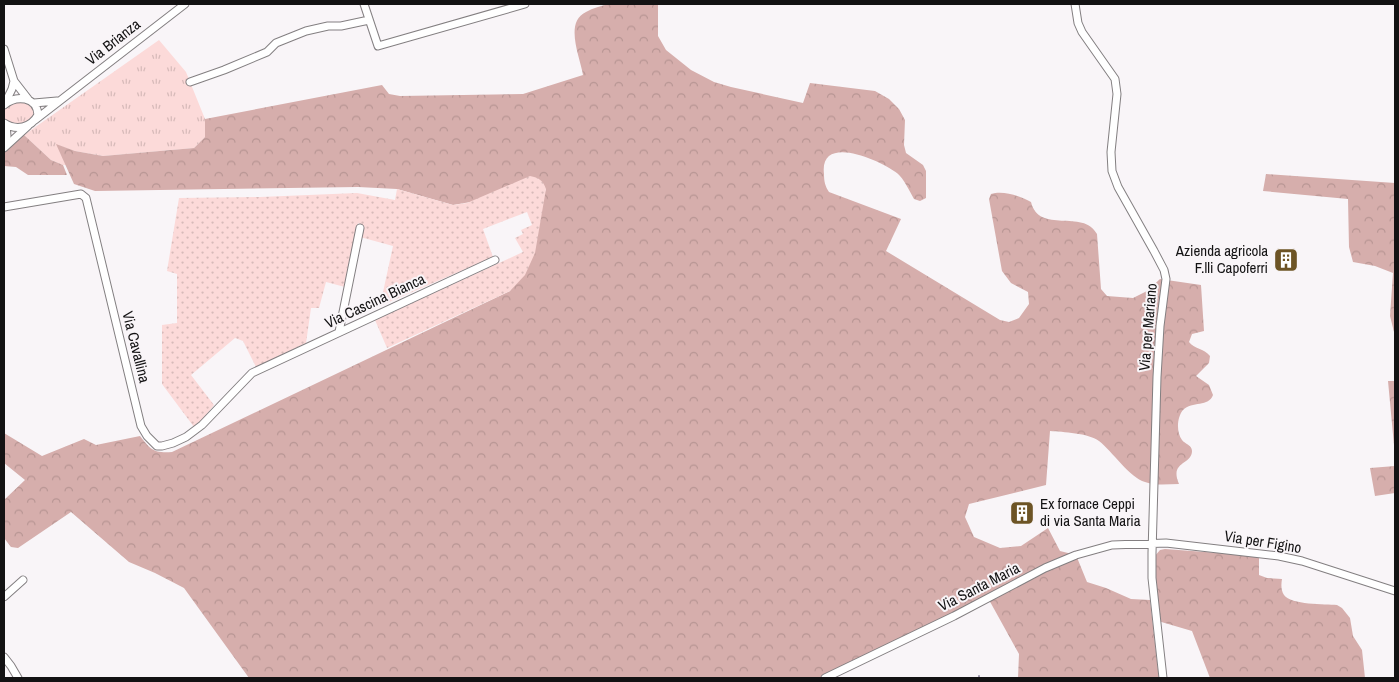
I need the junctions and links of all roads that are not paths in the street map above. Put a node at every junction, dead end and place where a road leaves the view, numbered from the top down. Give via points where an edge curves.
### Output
1 (185, 4) edge
2 (364, 4) edge
3 (525, 4) edge
4 (1075, 4) edge
5 (369, 20) junction
6 (4, 49) edge
7 (14, 81) junction
8 (190, 82) dead end
9 (31, 101) junction
10 (58, 101) junction
11 (5, 104) edge
12 (33, 122) junction
13 (5, 124) edge
14 (4, 146) edge
15 (4, 207) edge
16 (360, 228) dead end
17 (495, 260) dead end
18 (339, 332) junction
19 (266, 367) joint
20 (1153, 543) junction
21 (23, 580) dead end
22 (1395, 591) edge
23 (4, 597) edge
24 (4, 657) edge
25 (18, 678) edge
26 (825, 678) edge
27 (1162, 678) edge

1 - 10 street, Via Brianza
2 - 5 street
3 - 5 street via 378,46
4 - 20 street, Via per Mariano via 1082,32 1115,79 1117,94 1111,152 1114,179 1166,279 1157,377
5 - 8 street via 306,31 276,43 267,52
6 - 7 street
7 - 9 street
7 - 11 street
9 - 10 street
9 - 11 street via 16,99
9 - 12 street via 38,108
10 - 12 street, Via Brianza
12 - 13 street via 16,128
12 - 14 street, Via Brianza
13 - 14 street via 7,136
15 - 19 street, Via Cavallina via 81,194 86,198 141,426 156,445 162,446 186,437 202,425 252,373
16 - 18 street
17 - 18 street, Via Cascina Bianca
18 - 19 street, Via Cascina Bianca
20 - 22 street, Via per Figino via 1279,556
20 - 26 street, Via Santa Maria via 1112,545 1076,555
20 - 27 street, Via per Mariano via 1152,578
21 - 23 street
24 - 25 street

